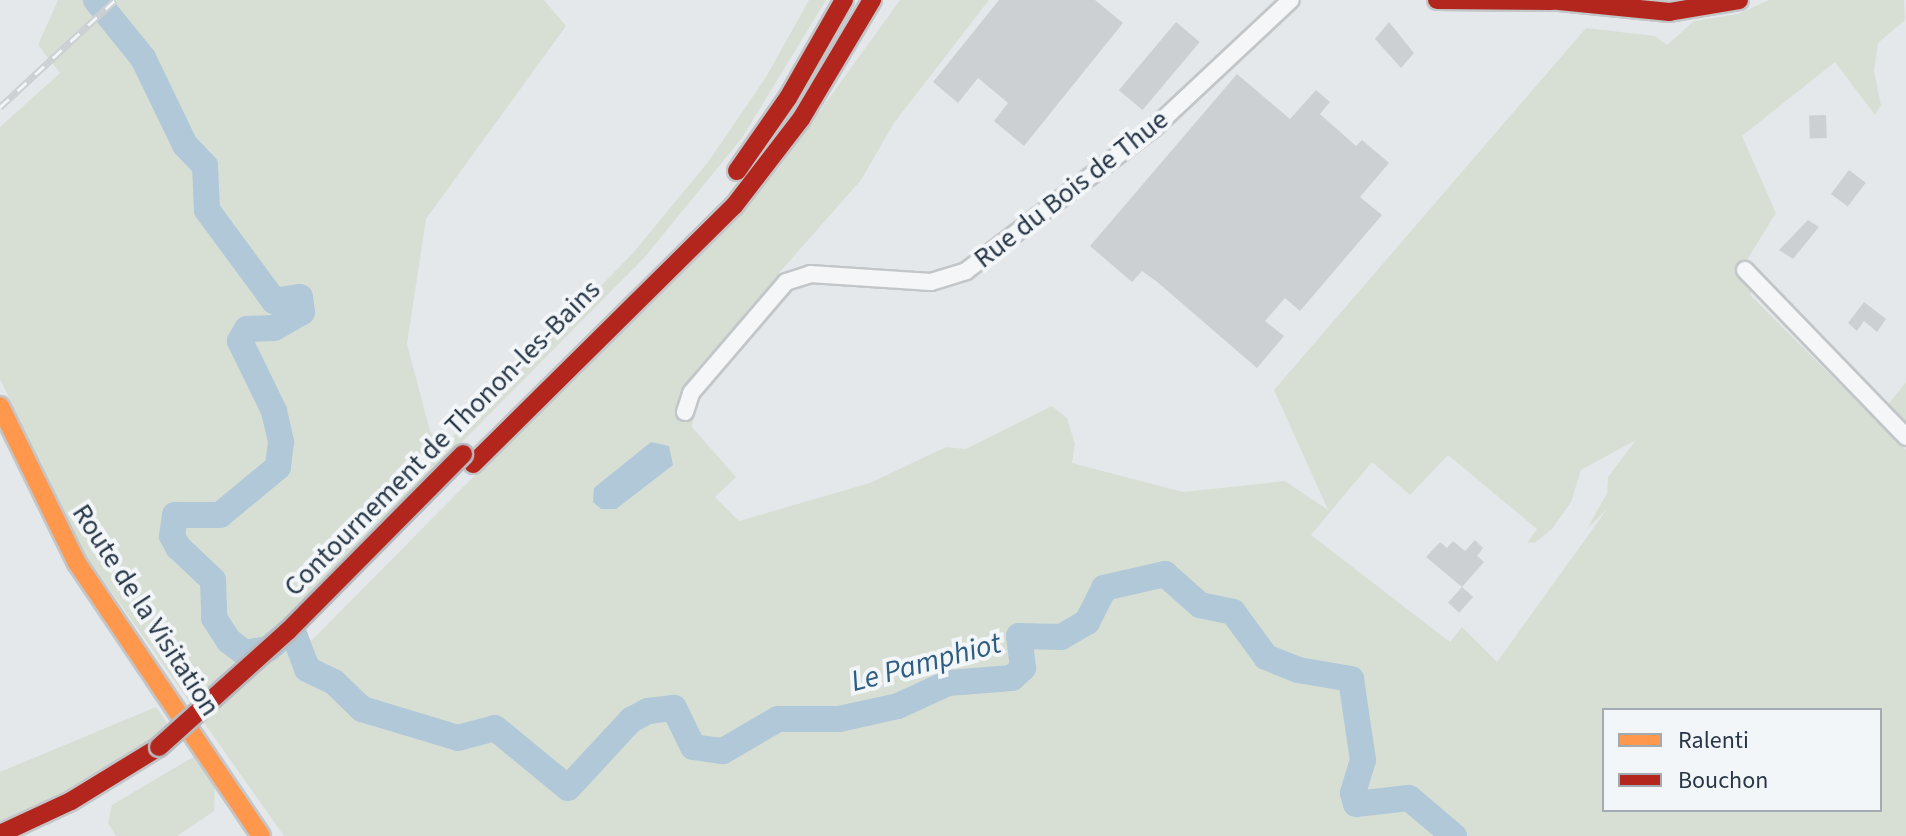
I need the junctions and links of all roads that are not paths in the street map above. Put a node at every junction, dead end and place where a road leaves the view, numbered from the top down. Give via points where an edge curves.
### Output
1 (844, 0) edge
2 (872, 0) edge
3 (1291, 0) edge
4 (1437, 0) edge
5 (1550, 0) edge
6 (1739, 0) edge
7 (1745, 270) dead end
8 (0, 406) edge
9 (685, 412) dead end
10 (1906, 437) edge
11 (468, 459) junction
12 (163, 751) junction
13 (0, 834) edge
14 (28, 836) edge
15 (261, 836) edge

1 - 11 main road, Contournement de Thonon-les-Bains via 788,98 681,239
2 - 11 main road, Contournement de Thonon-les-Bains via 801,119 734,206 692,253
3 - 9 street, Rue du Bois de Thue via 1154,128 966,271 931,282 810,274 786,282 691,393
4 - 5 main road
5 - 6 main road via 1669,12
7 - 10 street
8 - 15 main road, Route de la Visitation via 77,563
11 - 12 main road, Contournement de Thonon-les-Bains, bridge
12 - 13 main road, Contournement de Thonon-les-Bains
12 - 14 main road, Contournement de Thonon-les-Bains via 84,809

